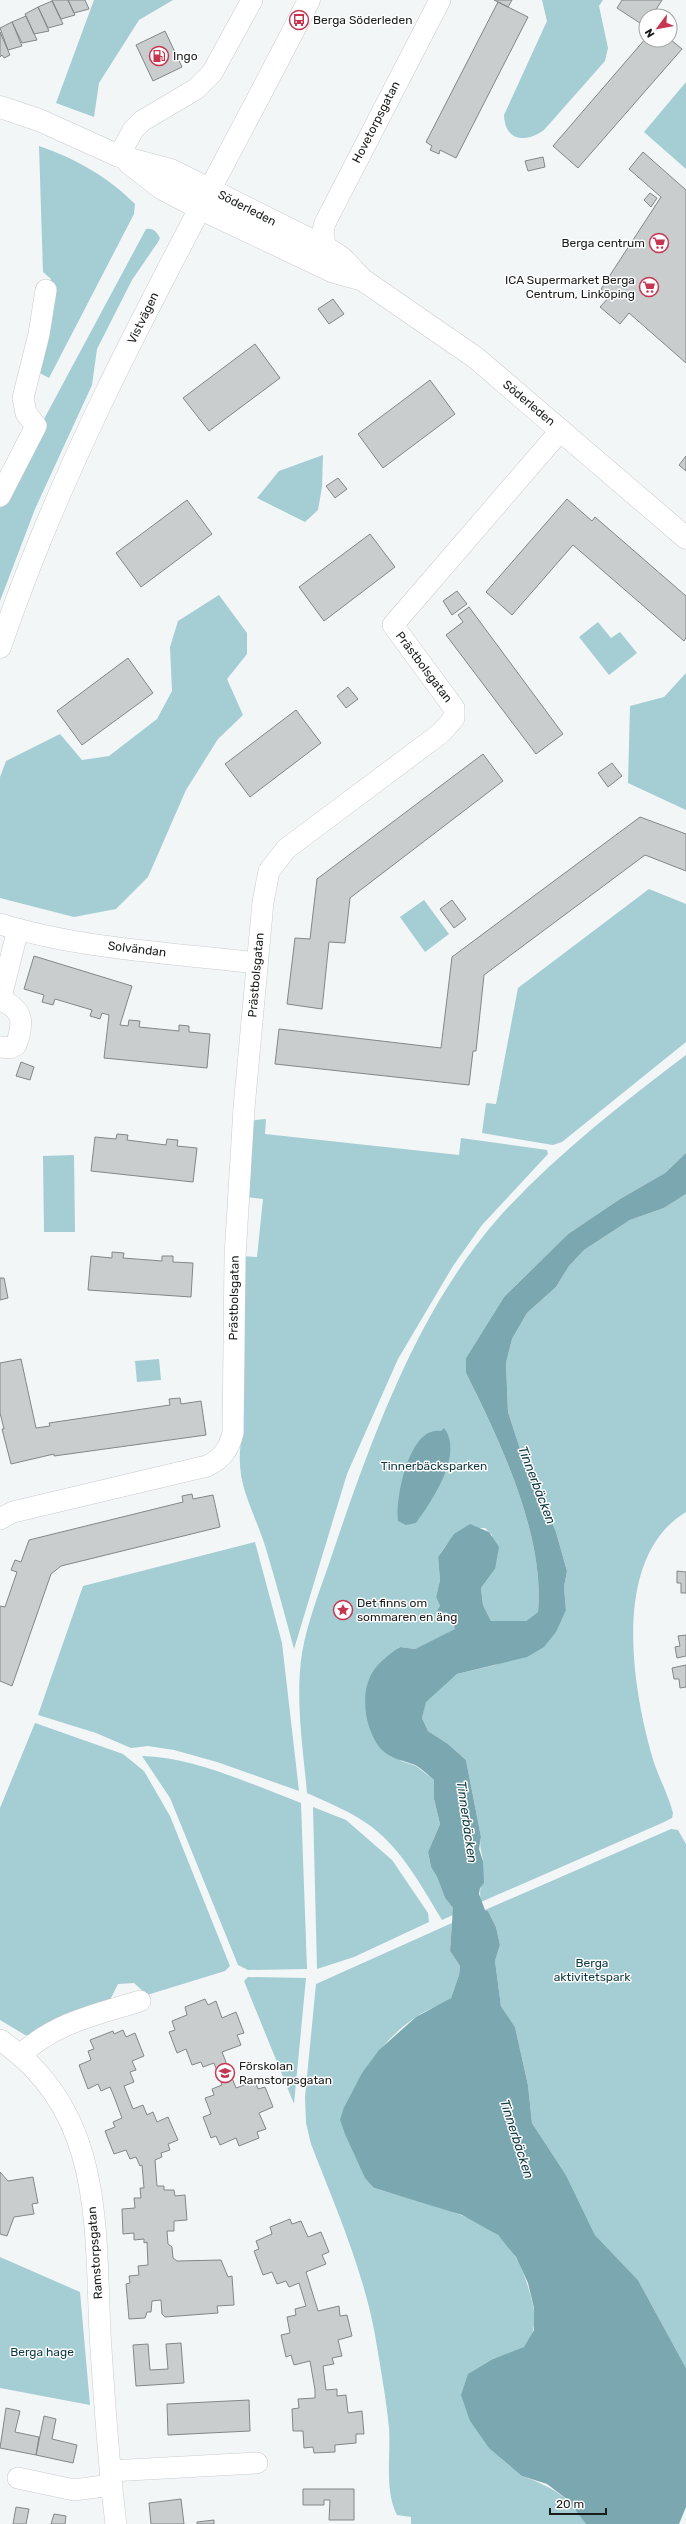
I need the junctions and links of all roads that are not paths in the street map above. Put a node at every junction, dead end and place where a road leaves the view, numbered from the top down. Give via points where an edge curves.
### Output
1 (252, 0) edge
2 (309, 0) edge
3 (440, 0) edge
4 (0, 107) edge
5 (119, 156) junction
6 (211, 190) junction
7 (201, 209) junction
8 (324, 247) junction
9 (364, 280) junction
10 (46, 290) dead end
11 (561, 430) junction
12 (0, 496) edge
13 (686, 538) edge
14 (0, 647) edge
15 (9, 926) edge
16 (257, 963) junction
17 (0, 1001) edge
18 (0, 1047) edge
19 (0, 1519) edge
20 (140, 2002) dead end
21 (0, 2040) edge
22 (20, 2055) junction
23 (257, 2463) dead end
24 (18, 2478) dead end
25 (110, 2478) junction
26 (116, 2524) edge

1 - 5 street via 212,73 196,89 142,120 133,130
2 - 6 main road, Vistvägen
3 - 8 street, Hovetorpsgatan via 325,223
4 - 5 main road, Söderleden via 46,123
5 - 6 main road, Söderleden via 171,170
5 - 7 main road, Söderleden via 161,188
6 - 7 main road, Vistvägen
6 - 8 main road, Söderleden
7 - 9 main road, Söderleden via 334,272
7 - 14 main road, Vistvägen via 149,306 62,488
8 - 9 main road, Söderleden via 342,258
9 - 11 main road, Söderleden via 476,358
10 - 12 street via 39,334 23,398 26,413 36,426
11 - 13 main road, Söderleden
11 - 16 street, Prästbolsgatan via 393,625 454,708 454,718 441,733 286,849 269,871
15 - 16 street, Solvändan via 120,948
15 - 17 street, Solvändan
16 - 19 street, Prästbolsgatan via 241,1144 233,1304 233,1433 228,1448 216,1462 207,1466 13,1512
17 - 18 street, Solvändan via 13,1005 19,1014 22,1027 16,1045 10,1048
20 - 22 street via 70,2022 40,2038
21 - 22 street, Ramstorpsgatan
22 - 25 street, Ramstorpsgatan via 46,2083 64,2110 76,2133 88,2172 94,2214
23 - 25 street
24 - 25 street via 74,2490
25 - 26 street, Ramstorpsgatan

